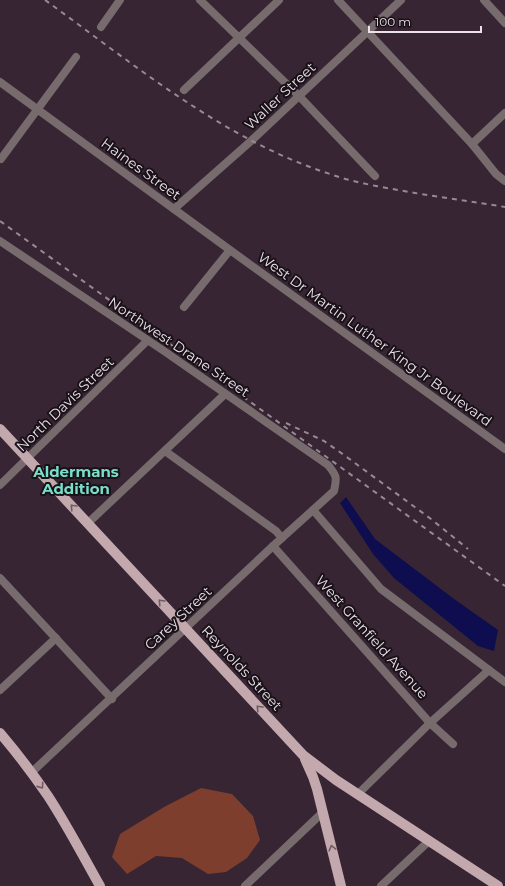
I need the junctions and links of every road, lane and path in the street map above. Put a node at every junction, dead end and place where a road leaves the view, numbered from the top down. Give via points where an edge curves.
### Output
1 (120, 0) edge
2 (200, 0) edge
3 (279, 0) edge
4 (338, 0) edge
5 (401, 0) edge
6 (484, 0) edge
7 (505, 23) edge
8 (101, 27) dead end
9 (368, 31) junction
10 (239, 38) junction
11 (76, 57) dead end
12 (0, 82) edge
13 (184, 90) dead end
14 (299, 96) junction
15 (38, 108) junction
16 (505, 113) edge
17 (472, 144) junction
18 (2, 159) dead end
19 (375, 176) dead end
20 (505, 181) edge
21 (174, 209) junction
22 (0, 241) edge
23 (230, 250) junction
24 (184, 306) dead end
25 (147, 341) junction
26 (225, 394) junction
27 (0, 429) edge
28 (505, 449) edge
29 (165, 451) junction
30 (28, 459) junction
31 (336, 480) joint
32 (0, 485) edge
33 (313, 510) junction
34 (88, 523) junction
35 (282, 538) junction
36 (273, 546) junction
37 (0, 578) edge
38 (186, 629) junction
39 (56, 638) junction
40 (489, 670) junction
41 (505, 682) edge
42 (0, 690) edge
43 (112, 698) junction
44 (430, 723) junction
45 (0, 733) edge
46 (453, 744) dead end
47 (303, 755) junction
48 (32, 772) junction
49 (336, 780) junction
50 (317, 789) junction
51 (358, 794) junction
52 (322, 812) junction
53 (429, 841) junction
54 (100, 886) edge
55 (245, 886) edge
56 (341, 886) edge
57 (380, 886) edge
58 (498, 886) edge

1 - 8 street
2 - 10 street
3 - 10 street
4 - 9 street
5 - 9 street, Waller Street
6 - 7 street
9 - 14 street, Waller Street
9 - 17 street
10 - 13 street
10 - 14 street
11 - 15 street
12 - 15 street
14 - 19 street
14 - 21 street, Waller Street
15 - 18 street
15 - 21 street, Haines Street
16 - 17 street
17 - 20 street via 496,174
21 - 23 street, Haines Street
22 - 25 street, Northwest Drane Street
23 - 24 street
23 - 28 street, West Dr Martin Luther King Jr Boulevard
25 - 26 street, Northwest Drane Street
25 - 30 street, North Davis Street
26 - 29 street
26 - 31 street, Northwest Drane Street via 328,465 336,474
27 - 30 main road, Reynolds Street
29 - 34 street
29 - 35 street via 276,531
30 - 32 street, North Davis Street
34 -> 30 main road, Reynolds Street
31 - 33 street, Carey Street via 334,491
33 - 35 street, Carey Street
33 - 40 street via 381,589
38 -> 34 main road, Reynolds Street
35 - 36 street, Carey Street
36 - 38 street, Carey Street
36 - 44 street, West Granfield Avenue
37 - 39 street
38 - 43 street, Carey Street
47 -> 38 main road, Reynolds Street
39 - 42 street
39 - 43 street
40 - 41 street
40 - 44 street
43 - 48 street, Carey Street
44 - 46 street, West Granfield Avenue
44 - 51 street
45 - 48 main road
47 - 49 main road, Reynolds Street
47 - 50 main road
48 -> 54 main road
49 - 50 main road via 323,781
49 - 51 main road, Reynolds Street
50 - 52 main road
51 - 53 main road, Reynolds Street
52 - 55 street
56 -> 52 main road
53 - 57 street
53 - 58 main road, Reynolds Street

